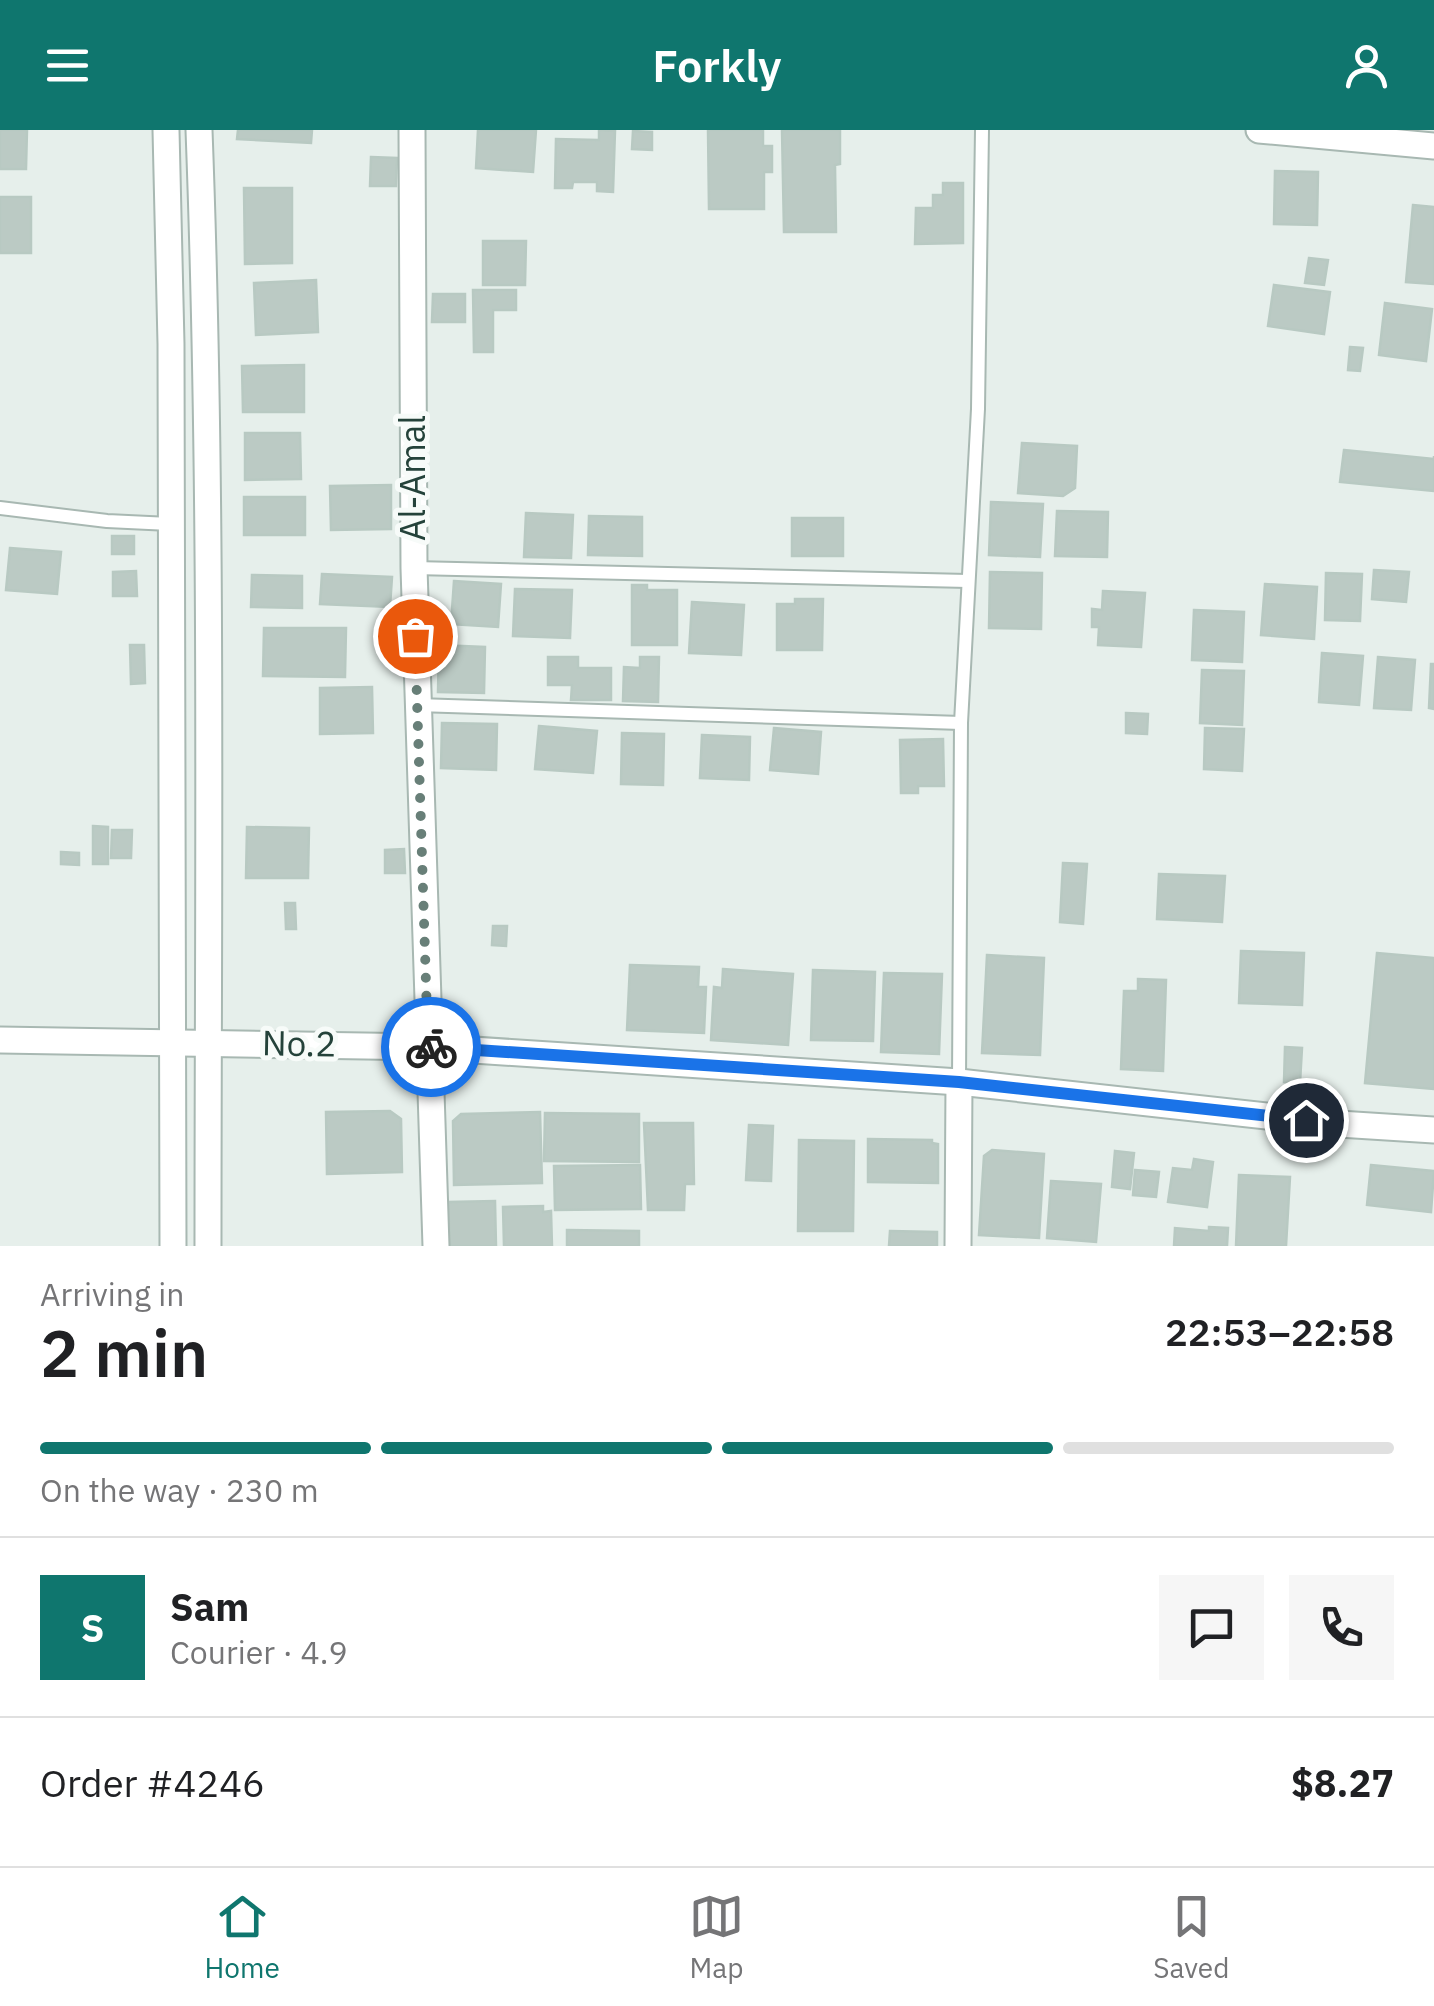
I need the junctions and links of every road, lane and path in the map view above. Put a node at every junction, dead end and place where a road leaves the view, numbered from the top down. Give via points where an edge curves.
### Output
1 (166, 130) edge
2 (198, 130) edge
3 (412, 130) edge
4 (982, 130) edge
5 (1260, 130) edge
6 (1390, 136) edge
7 (1434, 146) edge
8 (0, 508) edge
9 (170, 524) junction
10 (414, 568) junction
11 (968, 580) junction
12 (417, 705) junction
13 (961, 723) junction
14 (0, 1040) edge
15 (172, 1042) junction
16 (209, 1042) junction
17 (428, 1047) junction
18 (959, 1082) junction
19 (1434, 1130) edge
20 (172, 1246) edge
21 (208, 1246) edge
22 (436, 1246) edge
23 (958, 1246) edge

1 - 9 street
2 - 16 street via 209,518
3 - 10 street, Al-Amal
4 - 11 lane
5 - 6 street
6 - 7 street
8 - 9 lane
9 - 15 street
10 - 11 lane
10 - 12 street, Al-Amal
11 - 13 lane
12 - 13 lane
12 - 17 street, Al-Amal
13 - 18 lane
14 - 15 street, No.2
15 - 16 street, No.2
15 - 20 street
16 - 17 street, No.2
16 - 21 street
17 - 18 street, No.2
17 - 22 street, Al-Amal
18 - 19 street, No.2
18 - 23 street

